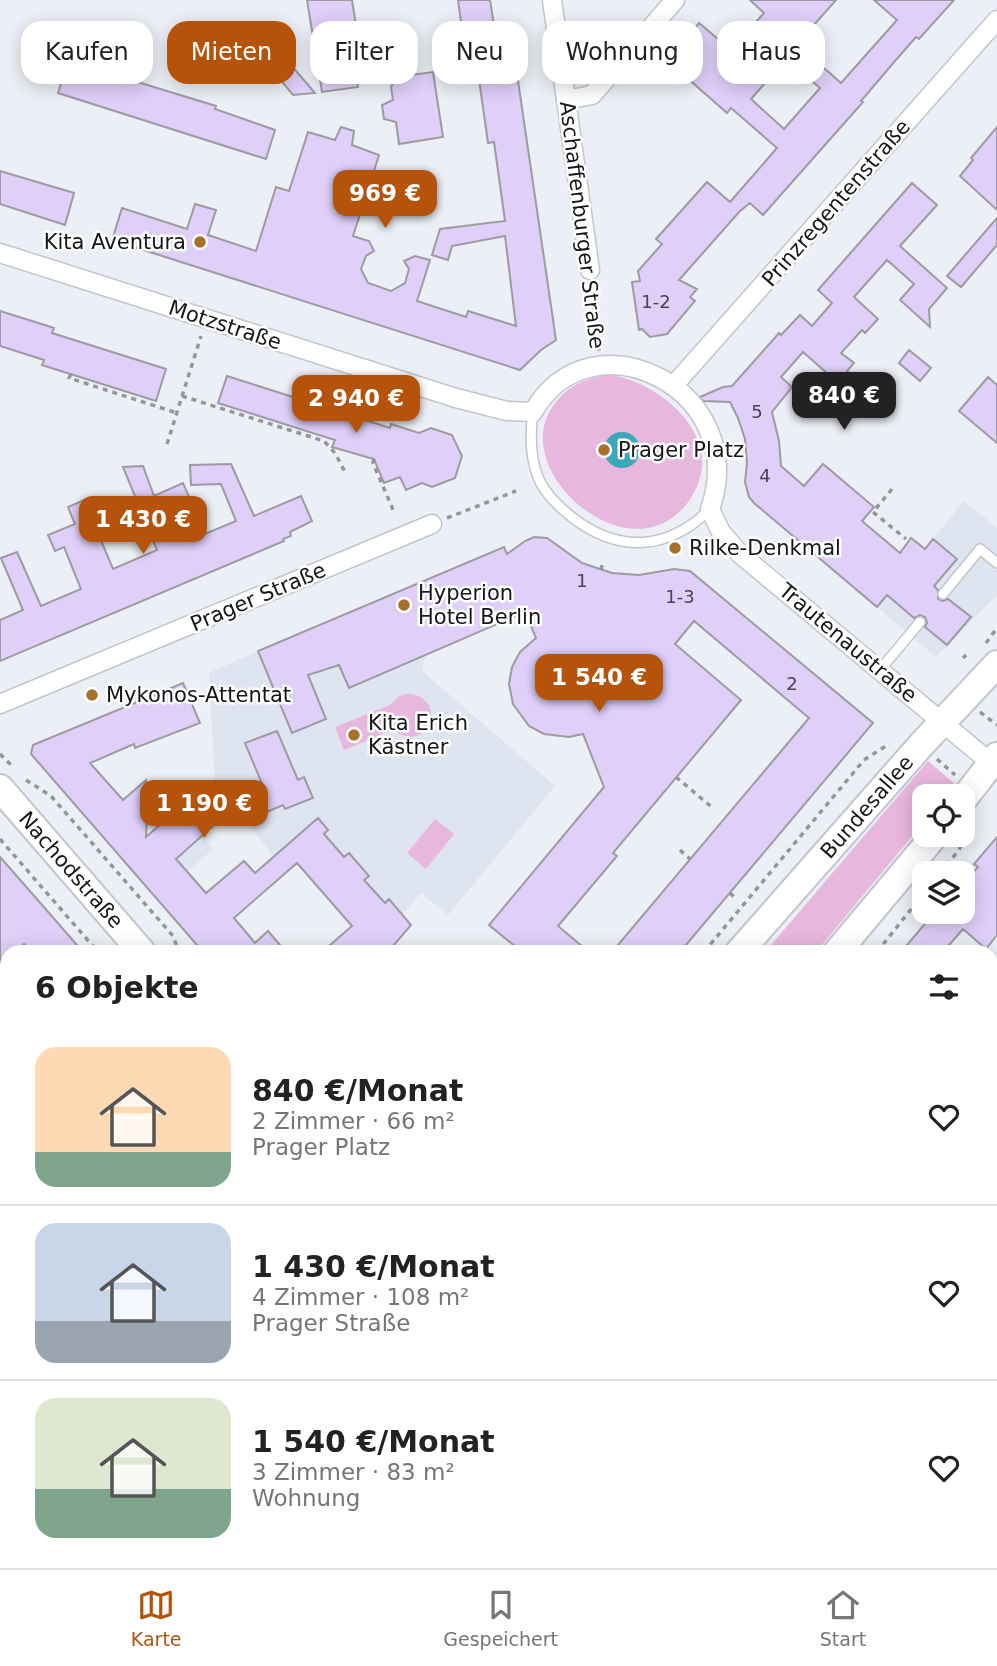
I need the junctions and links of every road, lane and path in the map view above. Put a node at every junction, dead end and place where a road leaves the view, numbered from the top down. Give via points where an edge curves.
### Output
1 (552, 0) edge
2 (675, 0) edge
3 (997, 20) edge
4 (566, 100) junction
5 (0, 253) edge
6 (590, 270) joint
7 (207, 319) junction
8 (600, 367) junction
9 (71, 374) dead end
10 (674, 385) junction
11 (182, 396) junction
12 (533, 412) junction
13 (177, 413) junction
14 (167, 444) dead end
15 (374, 459) dead end
16 (346, 474) dead end
17 (892, 489) dead end
18 (516, 491) dead end
19 (709, 509) junction
20 (394, 512) dead end
21 (432, 524) joint
22 (906, 540) dead end
23 (603, 561) dead end
24 (997, 563) edge
25 (601, 570) dead end
26 (943, 594) dead end
27 (920, 622) dead end
28 (997, 664) edge
29 (880, 670) junction
30 (0, 704) edge
31 (976, 709) dead end
32 (942, 722) junction
33 (997, 726) edge
34 (892, 742) dead end
35 (0, 754) edge
36 (933, 755) dead end
37 (995, 763) edge
38 (676, 777) dead end
39 (955, 784) edge
40 (0, 788) edge
41 (975, 788) edge
42 (714, 809) dead end
43 (0, 839) edge
44 (924, 847) edge
45 (680, 850) dead end
46 (690, 859) dead end
47 (730, 893) dead end
48 (735, 898) dead end
49 (912, 908) edge
50 (92, 945) edge
51 (136, 945) edge
52 (176, 945) edge
53 (710, 945) edge
54 (745, 945) edge
55 (843, 945) edge
56 (883, 945) edge

1 - 4 street, Aschaffenburger Straße
2 - 4 street via 592,94
3 - 10 street, Prinzregentenstraße
4 - 6 street, Aschaffenburger Straße
5 - 7 street, Motzstraße
6 - 8 path, Aschaffenburger Straße
7 - 11 path
7 - 12 street, Motzstraße via 456,398 507,411
8 - 10 street via 637,369
8 - 12 street via 557,383
9 - 13 path via 69,378
10 - 19 street via 692,401 714,442 718,477
11 - 13 path
11 - 16 path via 324,441
12 - 19 lane via 532,452 538,479 567,513 602,537 637,543 666,538 691,526
13 - 14 path
15 - 20 path
17 - 22 path via 873,512
18 - 21 path
19 - 29 street, Trautenaustraße via 740,554
21 - 30 street, Prager Straße
23 - 25 path
24 - 26 lane via 980,549
27 - 29 lane
28 - 32 main road, Bundesallee
29 - 32 street, Trautenaustraße
31 - 33 path
32 - 37 street, Trautenaustraße
32 - 54 main road, Bundesallee
34 - 53 path via 864,760
35 - 52 path via 27,782 51,796
36 - 39 path
37 - 41 main road
38 - 42 path
40 - 51 main road, Nachodstraße
43 - 50 path
44 - 55 main road
45 - 46 path
47 - 48 path
49 - 56 path

